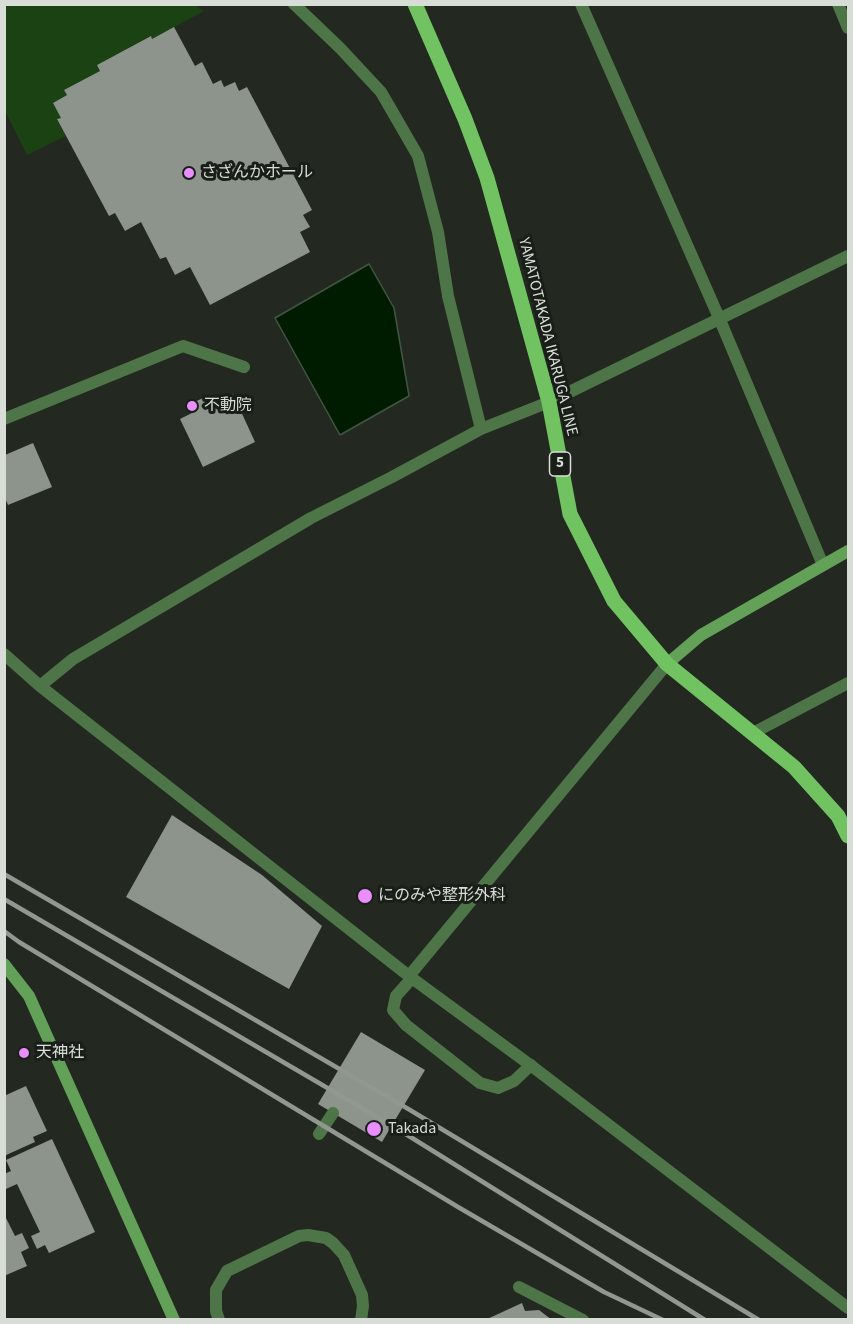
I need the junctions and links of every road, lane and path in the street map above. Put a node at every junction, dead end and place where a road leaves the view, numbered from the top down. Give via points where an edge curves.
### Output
1 (294, 4) edge
2 (415, 4) edge
3 (581, 4) edge
4 (838, 4) edge
5 (849, 28) edge
6 (849, 256) edge
7 (720, 320) junction
8 (244, 367) dead end
9 (549, 402) junction
10 (4, 419) edge
11 (481, 429) junction
12 (849, 551) edge
13 (823, 565) junction
14 (4, 654) edge
15 (667, 664) junction
16 (849, 683) edge
17 (40, 686) junction
18 (753, 733) junction
19 (849, 836) edge
20 (4, 964) edge
21 (410, 977) junction
22 (531, 1065) junction
23 (333, 1113) dead end
24 (320, 1134) dead end
25 (519, 1287) dead end
26 (849, 1308) edge
27 (174, 1320) edge
28 (219, 1320) edge
29 (361, 1320) edge
30 (583, 1320) edge

1 - 11 street via 381,92 418,156
2 - 9 main road, YAMATOTAKADA IKARUGA LINE / 5 via 487,178
3 - 7 street
4 - 5 street
6 - 7 street
7 - 9 street
7 - 13 street
8 - 10 street via 183,346
9 - 11 street
9 - 15 main road, YAMATOTAKADA IKARUGA LINE / 5 via 570,514 614,601
11 - 17 street via 311,518 73,659
12 - 13 street
13 - 15 street via 701,635
14 - 17 street
15 - 18 main road, YAMATOTAKADA IKARUGA LINE / 5
15 - 21 street
16 - 18 street
17 - 21 street
18 - 19 main road, YAMATOTAKADA IKARUGA LINE / 5 via 794,767 838,816
20 - 27 street via 29,996
21 - 22 street
21 - 22 street via 396,996 393,1010 406,1025 480,1083 498,1088 514,1081
22 - 26 street
23 - 24 street
25 - 30 street
28 - 29 street via 215,1301 220,1280 227,1271 308,1234 326,1238 344,1256 362,1295

